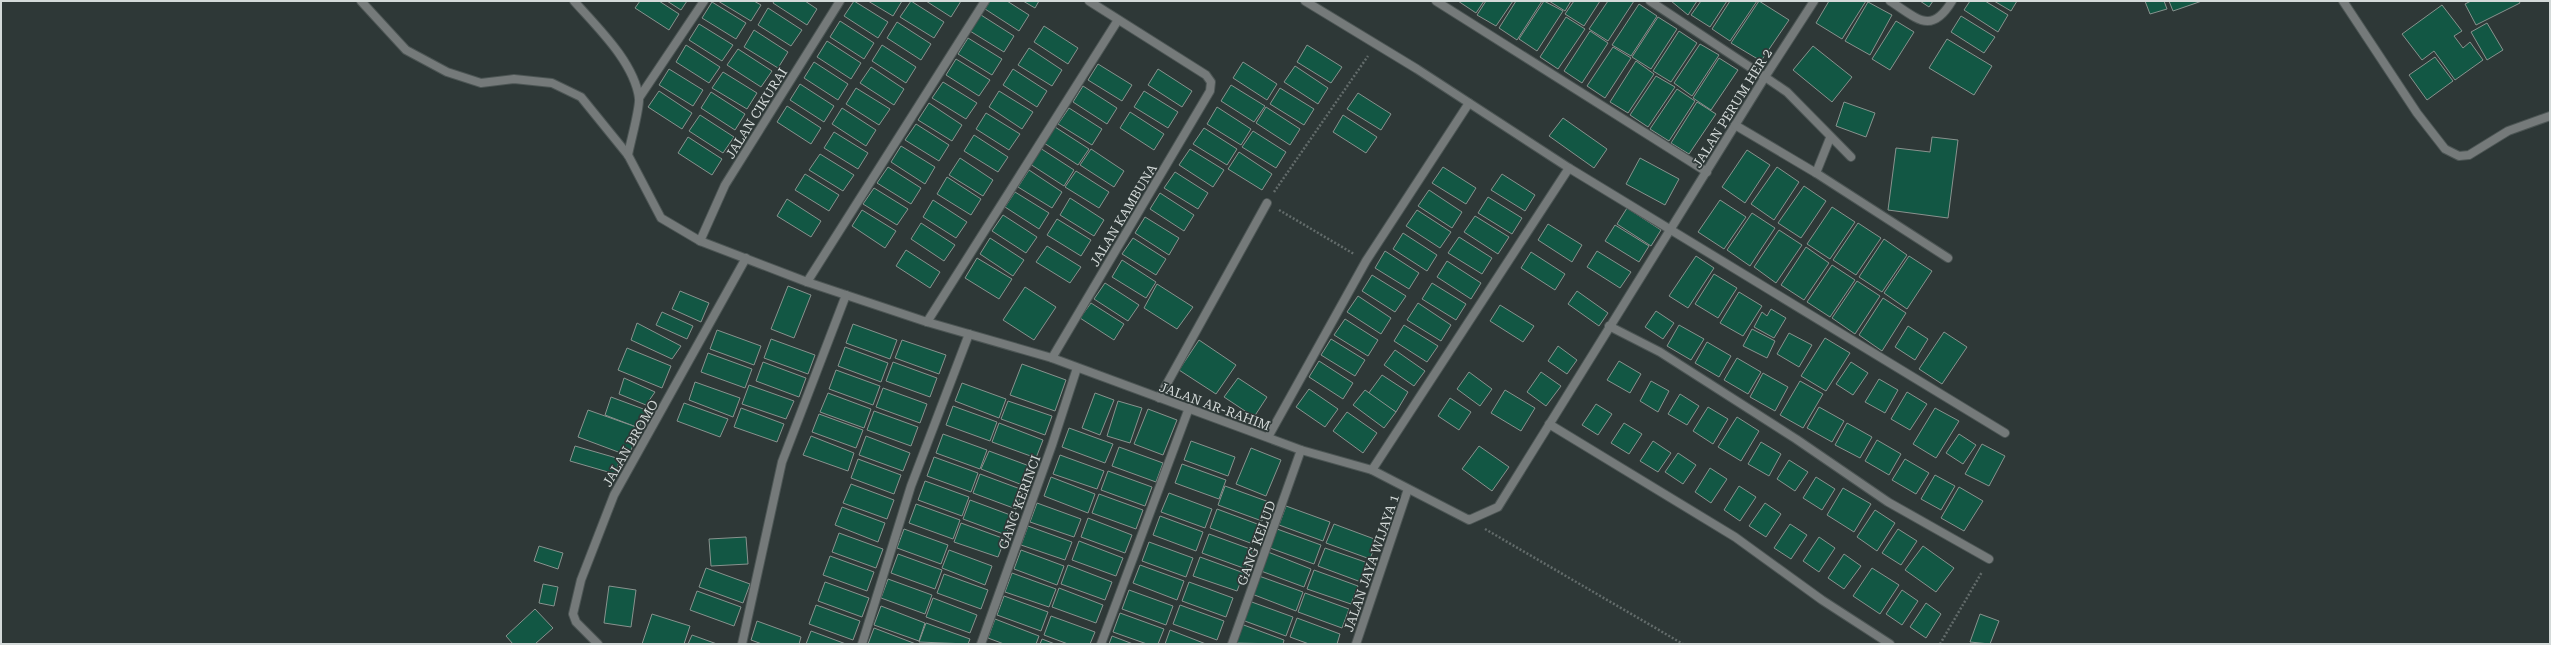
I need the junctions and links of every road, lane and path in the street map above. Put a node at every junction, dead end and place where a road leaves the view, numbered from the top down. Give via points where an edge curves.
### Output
1 (361, 1) edge
2 (574, 1) edge
3 (704, 1) edge
4 (840, 1) edge
5 (985, 1) edge
6 (1089, 1) edge
7 (1305, 1) edge
8 (1436, 1) edge
9 (1650, 1) edge
10 (1814, 1) edge
11 (1890, 1) edge
12 (1952, 1) edge
13 (2343, 1) edge
14 (1118, 20) junction
15 (1376, 44) junction
16 (1765, 77) junction
17 (639, 98) junction
18 (1469, 103) junction
19 (2550, 116) edge
20 (1735, 125) junction
21 (1830, 138) junction
22 (628, 155) junction
23 (1851, 157) dead end
24 (1569, 168) junction
25 (1707, 172) junction
26 (1816, 173) junction
27 (1267, 203) junction
28 (1670, 229) junction
29 (700, 241) junction
30 (746, 258) junction
31 (1948, 258) dead end
32 (1366, 261) junction
33 (807, 282) junction
34 (846, 295) junction
35 (927, 322) junction
36 (1609, 326) junction
37 (969, 334) junction
38 (1052, 358) junction
39 (1077, 368) junction
40 (1159, 398) junction
41 (1189, 408) junction
42 (1549, 424) junction
43 (2005, 433) dead end
44 (1268, 437) junction
45 (1301, 450) junction
46 (1372, 470) junction
47 (1408, 489) junction
48 (1469, 520) junction
49 (1989, 559) joint
50 (598, 644) edge
51 (742, 644) edge
52 (862, 644) edge
53 (981, 644) edge
54 (1101, 644) edge
55 (1232, 644) edge
56 (1356, 644) edge
57 (1683, 644) edge
58 (1890, 644) edge
59 (1940, 644) edge

1 - 22 street, JALAN AR-RAHIM via 406,50 447,72 481,83 514,79 552,83 581,98
2 - 17 street via 612,44
3 - 17 street
4 - 29 street, JALAN CIKURAI via 725,185
5 - 33 street
6 - 14 street
7 - 15 street
8 - 25 street
9 - 16 street
10 - 16 street, JALAN PERUM HER 2
11 - 12 street via 1920,20 1930,22 1943,16
13 - 19 street via 2417,113 2445,149 2459,156 2469,155 2508,131
14 - 35 street
14 - 38 street, JALAN KAMBUNA via 1206,75 1211,82 1210,91
15 - 18 street
15 - 27 path
16 - 20 street, JALAN PERUM HER 2
16 - 21 street via 1787,92
17 - 22 street
18 - 24 street
18 - 32 street
20 - 25 street, JALAN PERUM HER 2
20 - 26 street
21 - 23 street
21 - 26 street
22 - 29 street, JALAN AR-RAHIM via 661,218
24 - 28 street
24 - 46 street
25 - 28 street, JALAN PERUM HER 2
26 - 31 street
27 - 32 path
27 - 40 street
28 - 36 street, JALAN PERUM HER 2
28 - 43 street
29 - 30 street, JALAN AR-RAHIM
30 - 33 street, JALAN AR-RAHIM
30 - 50 street, JALAN BROMO via 614,495 589,559 573,614 576,622
32 - 44 street
33 - 34 street, JALAN AR-RAHIM
34 - 35 street, JALAN AR-RAHIM
34 - 51 street via 782,462
35 - 37 street, JALAN AR-RAHIM
36 - 42 street, JALAN PERUM HER 2
36 - 49 street via 1660,352 1796,439 1888,502
37 - 38 street, JALAN AR-RAHIM
37 - 52 street via 911,486
38 - 39 street, JALAN AR-RAHIM
39 - 40 street, JALAN AR-RAHIM
39 - 53 street, GANG KERINCI
40 - 41 street, JALAN AR-RAHIM
41 - 44 street, JALAN AR-RAHIM
41 - 54 street
42 - 48 street, JALAN PERUM HER 2 via 1498,507
42 - 58 street via 1735,537 1822,600
44 - 45 street, JALAN AR-RAHIM
45 - 46 street, JALAN AR-RAHIM
45 - 55 street, GANG KELUD
46 - 47 street, JALAN AR-RAHIM
47 - 48 street, JALAN AR-RAHIM
47 - 56 street, JALAN JAYA WIJAYA 1
48 - 57 path
49 - 59 path

